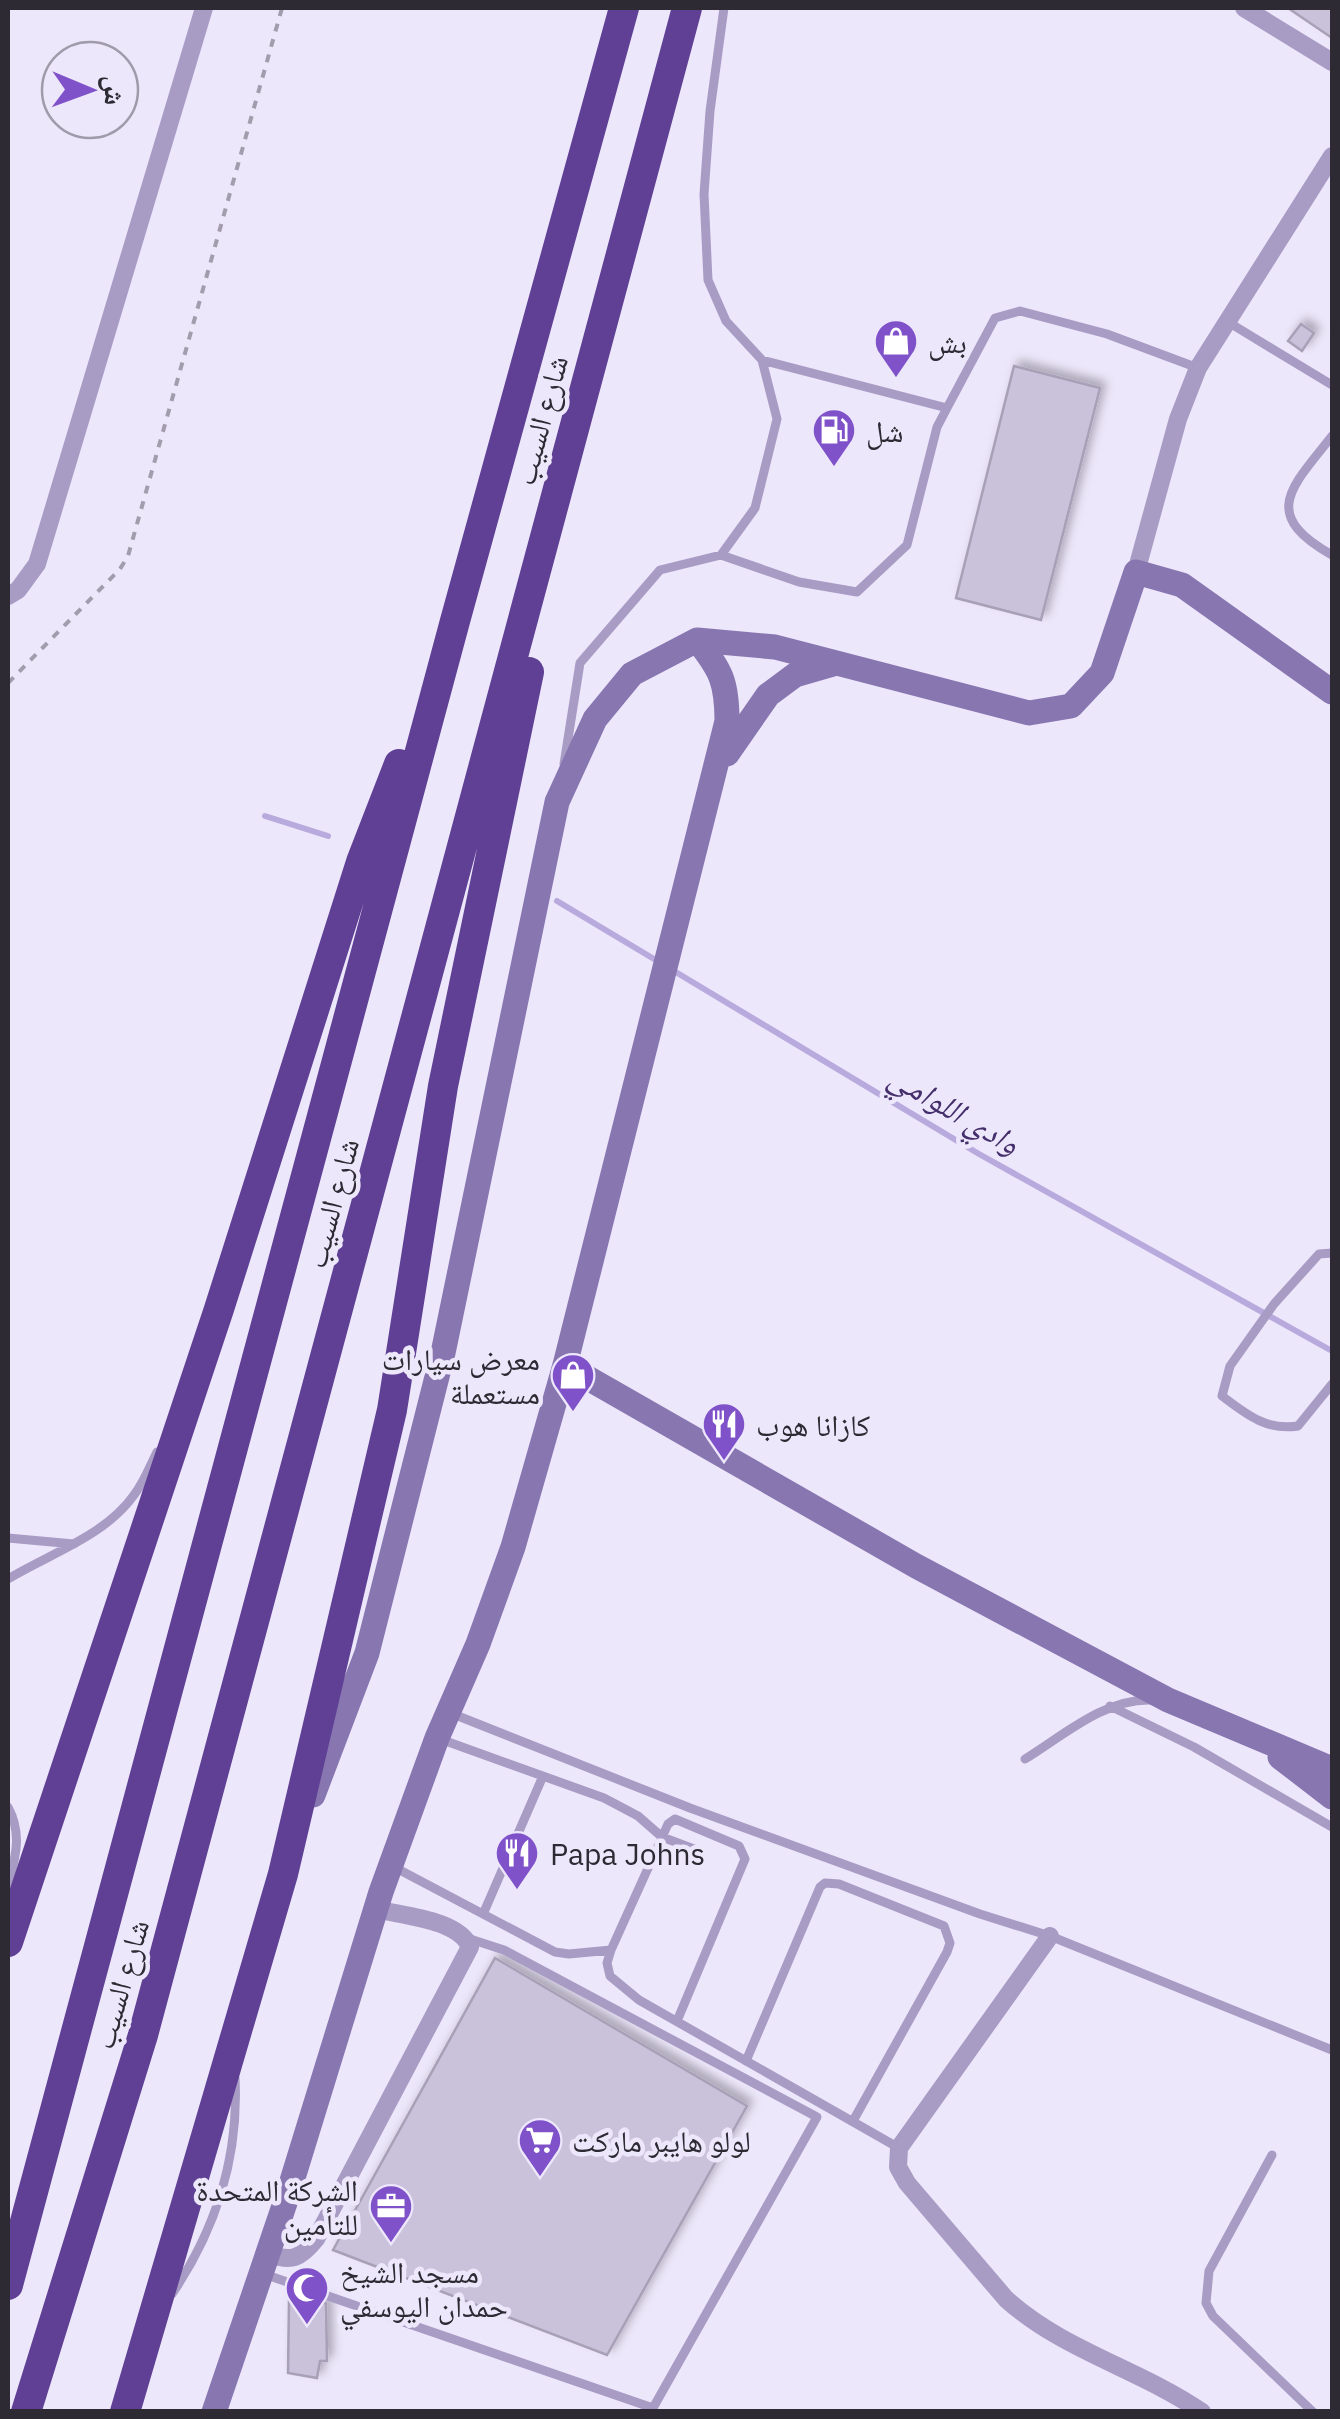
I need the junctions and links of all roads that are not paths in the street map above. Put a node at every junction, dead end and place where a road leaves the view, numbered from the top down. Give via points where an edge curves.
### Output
1 (204, 8) edge
2 (624, 8) edge
3 (686, 8) edge
4 (724, 8) edge
5 (1244, 8) edge
6 (1332, 62) edge
7 (1332, 156) edge
8 (631, 216) junction
9 (1228, 322) junction
10 (762, 360) junction
11 (1198, 368) junction
12 (1332, 385) edge
13 (947, 408) junction
14 (1332, 436) edge
15 (1332, 555) edge
16 (721, 556) junction
17 (1136, 572) junction
18 (8, 596) edge
19 (455, 621) junction
20 (696, 640) junction
21 (838, 662) junction
22 (1332, 692) edge
23 (717, 770) junction
24 (558, 802) junction
25 (1332, 1253) edge
26 (219, 1310) junction
27 (565, 1365) junction
28 (1332, 1384) edge
29 (8, 1538) edge
30 (77, 1544) junction
31 (8, 1579) edge
32 (1168, 1700) junction
33 (1110, 1706) junction
34 (448, 1712) junction
35 (1252, 1736) junction
36 (437, 1738) junction
37 (1026, 1759) dead end
38 (1332, 1770) edge
39 (542, 1776) junction
40 (1332, 1797) edge
41 (8, 1808) edge
42 (1332, 1827) edge
43 (662, 1837) junction
44 (702, 1852) dead end
45 (392, 1866) junction
46 (283, 1874) junction
47 (8, 1887) edge
48 (376, 1910) junction
49 (484, 1912) junction
50 (1050, 1936) junction
51 (466, 1938) junction
52 (8, 1942) edge
53 (610, 1950) junction
54 (677, 2022) junction
55 (1332, 2050) edge
56 (746, 2061) junction
57 (853, 2121) junction
58 (899, 2148) junction
59 (1272, 2155) dead end
60 (265, 2263) junction
61 (8, 2284) edge
62 (26, 2412) edge
63 (125, 2412) edge
64 (214, 2412) edge
65 (1202, 2412) edge
66 (1313, 2412) edge

1 - 18 street via 37,564
2 - 19 highway, شارع السيب
3 - 8 highway, شارع السيب
4 - 10 lane via 704,194 708,280 726,321
5 - 6 street
7 - 9 street
8 - 46 highway via 442,1086 392,1410
8 - 62 highway, شارع السيب via 143,2036
9 - 11 street
9 - 12 lane
10 - 13 lane
10 - 16 lane via 778,418 756,508
11 - 13 lane via 1020,311 996,318
11 - 17 street
13 - 16 lane via 906,545 857,592
14 - 15 lane via 1288,502 1290,521
16 - 24 lane via 660,570 580,663
17 - 21 street via 1102,673 1071,706 1029,713
17 - 22 street via 1182,586
19 - 26 highway via 361,862
19 - 61 highway, شارع السيب
20 - 21 street via 775,647
20 - 23 street via 727,691
20 - 24 street via 632,674 595,720
21 - 23 street via 795,675 768,695
23 - 27 street
24 - 46 street via 443,1353 367,1653
25 - 28 lane via 1319,1254 1274,1304 1230,1366 1222,1396 1253,1420 1280,1429 1298,1426
26 - 30 lane via 134,1496
26 - 52 highway
27 - 32 street via 916,1566
27 - 34 street via 513,1547
29 - 30 lane
30 - 31 lane
32 - 33 lane
32 - 35 street
33 - 37 lane
33 - 42 lane
34 - 36 street
34 - 50 lane via 690,1808
35 - 38 street
35 - 40 street
36 - 39 lane
36 - 45 street
39 - 43 lane via 604,1798
39 - 49 lane
41 - 47 lane via 18,1846
43 - 44 lane
43 - 53 lane
43 - 54 lane via 675,1819 740,1846 744,1858
45 - 48 street
45 - 49 lane
46 - 63 highway
48 - 51 street
48 - 60 street
49 - 53 lane via 555,1952
50 - 55 lane
50 - 58 street
51 - 60 street via 470,1947 316,2239 302,2256
51 - 60 lane via 504,1950 817,2117 653,2408
53 - 54 lane via 610,1976
54 - 56 lane
56 - 57 lane
56 - 57 lane via 820,1887 832,1882 944,1926 950,1944
57 - 58 lane
58 - 65 street via 902,2176 1006,2299 1037,2324
59 - 66 lane via 1209,2271 1206,2303
60 - 64 street

